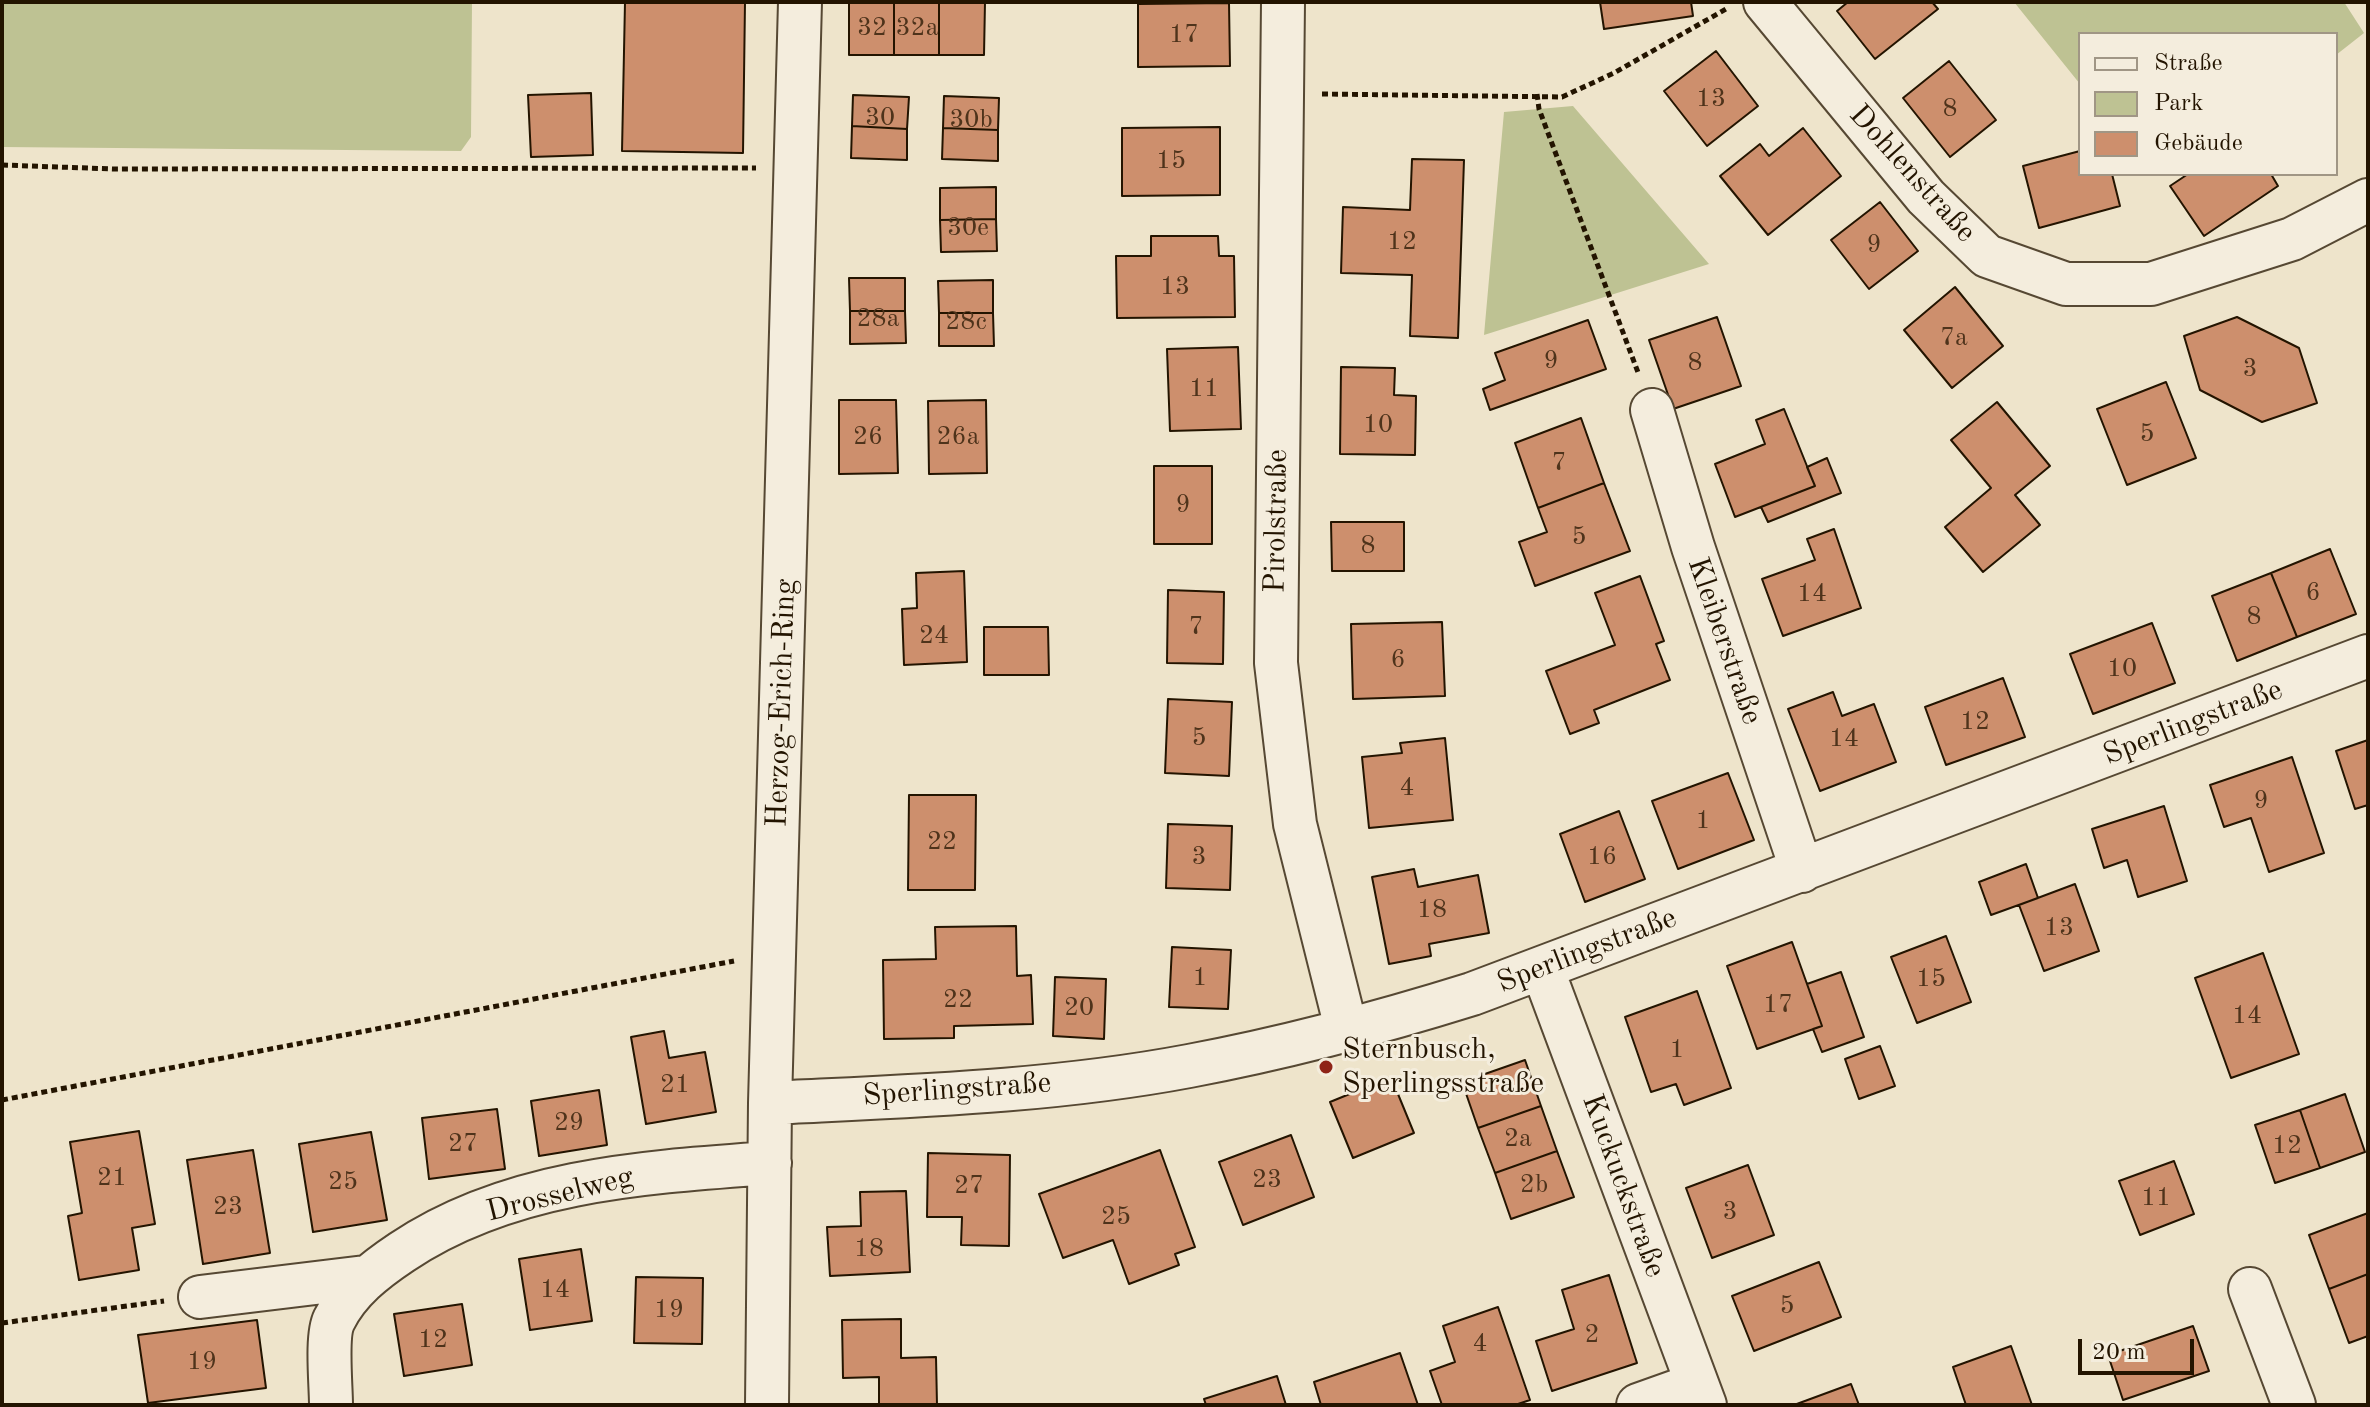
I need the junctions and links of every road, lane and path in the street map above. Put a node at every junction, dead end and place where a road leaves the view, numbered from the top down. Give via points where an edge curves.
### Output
1 (800, 2) edge
2 (1283, 2) edge
3 (1737, 2) edge
4 (1765, 2) edge
5 (1537, 94) junction
6 (1283, 95) junction
7 (2, 165) edge
8 (797, 168) junction
9 (2368, 200) edge
10 (1652, 410) joint
11 (2368, 656) edge
12 (1802, 871) junction
13 (775, 954) junction
14 (1542, 968) junction
15 (1347, 1032) junction
16 (2, 1100) edge
17 (770, 1103) junction
18 (770, 1163) junction
19 (365, 1277) junction
20 (2250, 1289) dead end
21 (200, 1297) joint
22 (2, 1323) edge
23 (1701, 1394) edge
24 (331, 1405) edge
25 (767, 1405) edge
26 (1638, 1405) edge
27 (2294, 1405) edge

1 - 8 street, Herzog-Erich-Ring
2 - 6 street, Pirolstraße
3 - 5 path via 1562,97
4 - 9 street, Dohlenstraße via 1955,227 1987,256 2066,284 2151,284 2292,239
5 - 6 path
5 - 10 path
6 - 15 street, Pirolstraße via 1276,663 1295,824
7 - 8 path
8 - 13 street, Herzog-Erich-Ring
10 - 12 street, Kleiberstraße via 1697,562
11 - 12 street, Sperlingstraße
12 - 14 street, Sperlingstraße
13 - 16 path
13 - 17 street, Herzog-Erich-Ring
14 - 15 street, Sperlingstraße
14 - 23 street, Kuckuckstraße
15 - 17 street, Sperlingstraße via 1187,1067 1006,1090
17 - 18 street, Herzog-Erich-Ring
18 - 19 street, Drosselweg via 618,1177 526,1196 438,1228
18 - 25 street, Herzog-Erich-Ring
19 - 21 street, Drosselweg
19 - 24 street, Drosselweg via 333,1322
20 - 27 street
21 - 22 path
23 - 26 street

